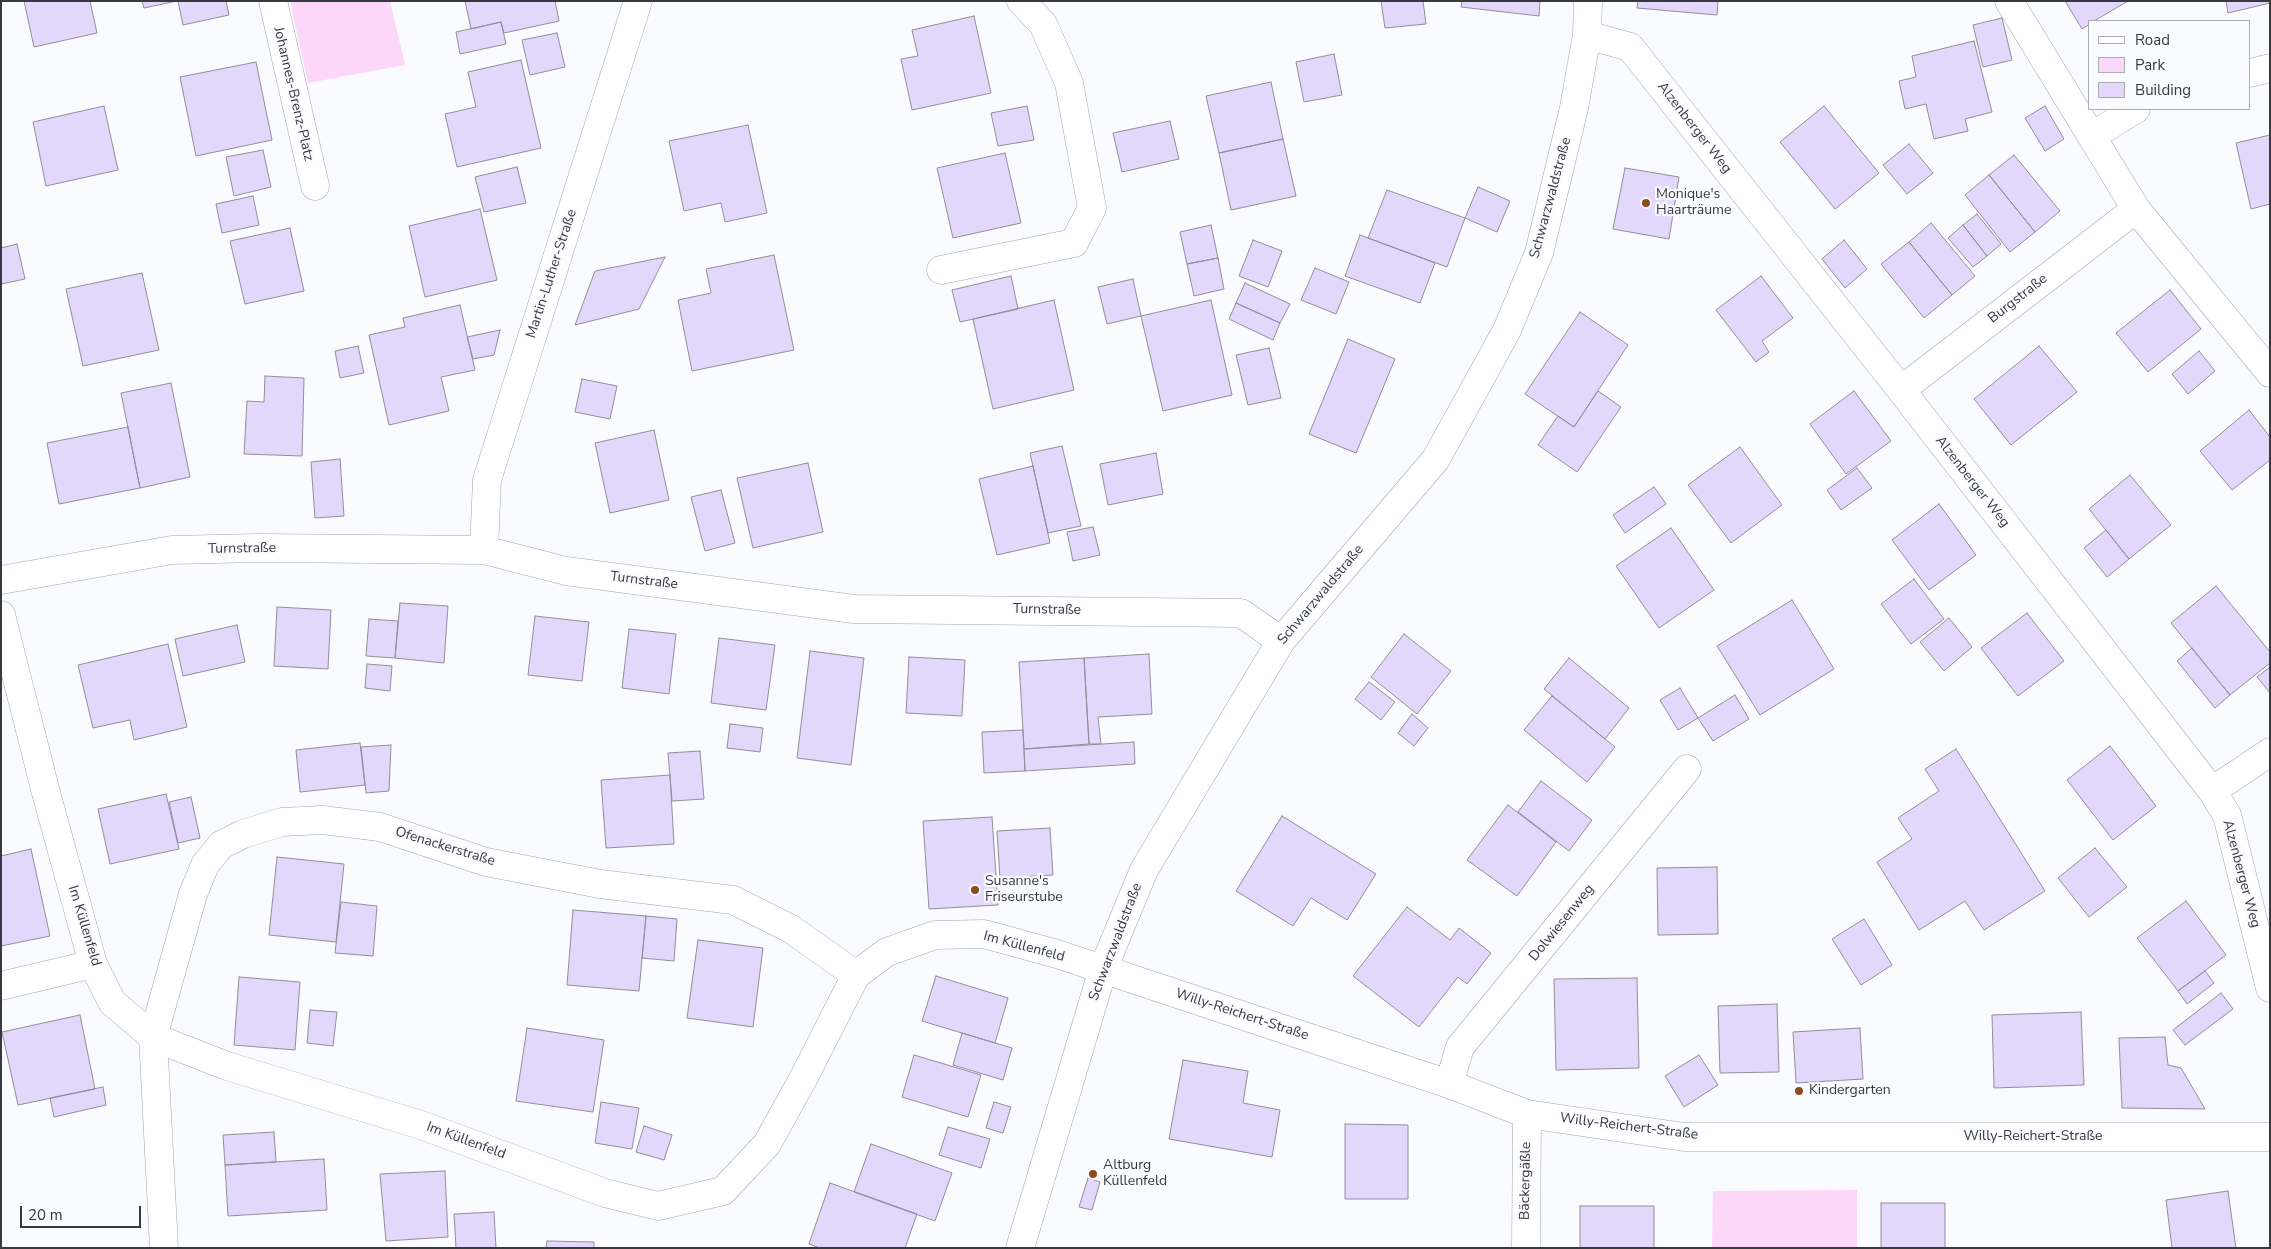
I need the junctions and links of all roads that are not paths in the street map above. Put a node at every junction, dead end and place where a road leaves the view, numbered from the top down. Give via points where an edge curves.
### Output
1 (273, 1) edge
2 (638, 1) edge
3 (1021, 1) edge
4 (1588, 1) edge
5 (2009, 1) edge
6 (1587, 35) junction
7 (2270, 68) edge
8 (2251, 73) edge
9 (2134, 110) edge
10 (2092, 136) junction
11 (315, 186) dead end
12 (2136, 209) junction
13 (941, 270) dead end
14 (2270, 373) edge
15 (1901, 390) junction
16 (484, 550) junction
17 (1, 580) edge
18 (1, 615) edge
19 (1281, 641) junction
20 (2270, 752) edge
21 (1687, 769) dead end
22 (2212, 791) junction
23 (2267, 959) edge
24 (93, 964) junction
25 (1103, 969) junction
26 (856, 976) junction
27 (1, 986) edge
28 (2270, 988) edge
29 (153, 1037) junction
30 (1449, 1084) junction
31 (1527, 1114) junction
32 (2270, 1137) edge
33 (164, 1245) edge
34 (1020, 1248) edge
35 (1526, 1248) edge

1 - 11 street, Johannes-Brenz-Platz
2 - 16 street, Martin-Luther-Straße via 487,480
3 - 13 street via 1043,24 1069,84 1092,208 1074,243
4 - 6 street, Schwarzwaldstraße
5 - 10 street
6 - 15 street, Alzenberger Weg via 1630,47
6 - 19 street, Schwarzwaldstraße via 1574,108 1539,253 1507,330 1436,459
7 - 8 street
9 - 10 street
10 - 12 street
12 - 14 street
12 - 15 street, Burgstraße
15 - 22 street, Alzenberger Weg
16 - 17 street, Turnstraße via 172,550
16 - 19 street, Turnstraße via 566,571 854,608 1241,613
18 - 24 street, Im Küllenfeld
19 - 25 street, Schwarzwaldstraße via 1144,870
20 - 22 street
21 - 30 street, Dolwiesenweg via 1460,1047
22 - 23 street, Alzenberger Weg via 2227,815
23 - 28 street, Alzenberger Weg
24 - 27 street
24 - 29 street, Im Küllenfeld via 112,1002
25 - 26 street, Im Küllenfeld via 984,934 935,935 887,952
25 - 30 street, Willy-Reichert-Straße
25 - 34 street, Schwarzwaldstraße
26 - 29 street, Im Küllenfeld via 767,1144 723,1191 658,1206 605,1193 421,1125 227,1066
26 - 29 street, Ofenackerstraße via 791,929 733,900 600,884 486,862 380,827 322,820 282,822 220,845 205,865
29 - 33 street, Ofenackerstraße
30 - 31 street, Willy-Reichert-Straße
31 - 32 street, Willy-Reichert-Straße via 1684,1137
31 - 35 street, Bäckergäßle

